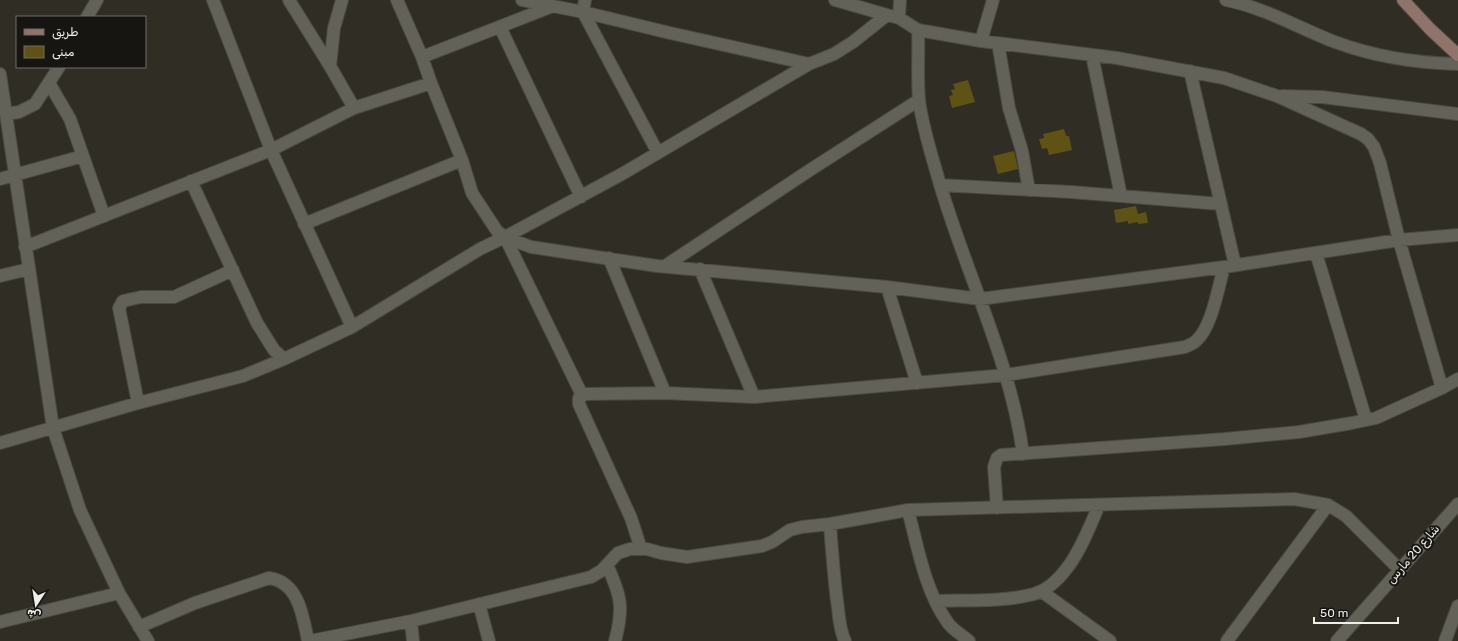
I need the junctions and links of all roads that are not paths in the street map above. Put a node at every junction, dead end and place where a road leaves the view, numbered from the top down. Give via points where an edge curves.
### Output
1 (97, 0) edge
2 (212, 0) edge
3 (289, 0) edge
4 (342, 0) edge
5 (397, 0) edge
6 (522, 0) edge
7 (835, 0) edge
8 (900, 0) edge
9 (993, 0) edge
10 (1226, 0) edge
11 (1403, 0) edge
12 (552, 6) junction
13 (584, 6) edge
14 (887, 15) junction
15 (88, 16) edge
16 (899, 18) junction
17 (500, 27) junction
18 (918, 30) junction
19 (981, 40) junction
20 (998, 43) junction
21 (1092, 55) junction
22 (1458, 55) edge
23 (422, 57) junction
24 (809, 64) junction
25 (1458, 64) edge
26 (330, 66) junction
27 (58, 68) edge
28 (1190, 71) junction
29 (0, 79) edge
30 (49, 83) junction
31 (431, 83) junction
32 (1277, 96) junction
33 (919, 100) junction
34 (354, 108) junction
35 (6, 114) junction
36 (1458, 114) edge
37 (271, 150) junction
38 (658, 153) junction
39 (83, 156) junction
40 (462, 160) junction
41 (15, 175) junction
42 (0, 179) edge
43 (191, 181) junction
44 (940, 185) junction
45 (1029, 190) junction
46 (1121, 196) junction
47 (581, 197) junction
48 (1221, 204) junction
49 (104, 216) junction
50 (304, 224) junction
51 (1458, 235) edge
52 (505, 237) junction
53 (1400, 240) junction
54 (26, 247) junction
55 (1316, 253) junction
56 (609, 258) junction
57 (665, 266) junction
58 (1229, 266) junction
59 (29, 269) junction
60 (233, 270) junction
61 (700, 270) junction
62 (0, 276) edge
63 (887, 288) junction
64 (980, 299) junction
65 (352, 327) junction
66 (284, 359) junction
67 (1006, 375) junction
68 (1458, 379) edge
69 (917, 383) junction
70 (1442, 388) junction
71 (665, 393) junction
72 (582, 395) junction
73 (754, 397) junction
74 (138, 403) junction
75 (1366, 420) junction
76 (53, 428) junction
77 (0, 443) edge
78 (1022, 454) junction
79 (1458, 504) edge
80 (1100, 505) junction
81 (1328, 506) junction
82 (997, 508) junction
83 (908, 510) junction
84 (830, 524) junction
85 (641, 549) junction
86 (607, 565) junction
87 (1400, 570) junction
88 (1041, 590) junction
89 (119, 593) junction
90 (936, 601) junction
91 (479, 604) junction
92 (1458, 606) edge
93 (1, 619) edge
94 (412, 621) junction
95 (139, 627) junction
96 (148, 641) edge
97 (309, 641) edge
98 (413, 641) edge
99 (489, 641) edge
100 (614, 641) edge
101 (845, 641) edge
102 (969, 641) edge
103 (1110, 641) edge
104 (1227, 641) edge
105 (1337, 641) edge
106 (1445, 641) edge

1 - 15 street
2 - 37 street
3 - 26 street
4 - 26 street via 334,28
5 - 23 street
6 - 12 street
7 - 14 street
8 - 16 street
9 - 19 street
10 - 25 street via 1259,10 1364,51 1398,59
11 - 22 street
12 - 13 street
12 - 17 street
13 - 24 street via 670,33
13 - 38 street
14 - 16 street
14 - 24 street via 834,54
16 - 18 street
17 - 23 street
17 - 47 street
18 - 19 street
18 - 33 street
19 - 20 street
20 - 21 street
20 - 45 street via 1009,108 1022,151
21 - 28 street
21 - 46 street
23 - 31 street
24 - 38 street
26 - 34 street
27 - 30 street
28 - 32 street via 1224,78
28 - 48 street
29 - 35 street
30 - 35 street via 35,104 19,112
30 - 39 street via 70,118
31 - 34 street
31 - 40 street
32 - 36 street via 1322,97
32 - 53 street via 1368,139 1380,163
33 - 44 street
33 - 57 street
34 - 37 street
35 - 41 street
37 - 43 street
37 - 50 street
38 - 47 street
39 - 41 street
39 - 49 street
40 - 50 street
40 - 52 street via 472,193 497,231
41 - 42 street
41 - 54 street
43 - 49 street
43 - 60 street
44 - 45 street
44 - 64 street
45 - 46 street
46 - 48 street
47 - 52 street
48 - 58 street
49 - 54 street
50 - 65 street
51 - 53 street
52 - 56 street via 531,247
52 - 65 street via 480,249
52 - 72 street
53 - 55 street
53 - 70 street
54 - 59 street
55 - 58 street
55 - 75 street
56 - 57 street
56 - 71 street
57 - 61 street
58 - 64 street
58 - 67 street via 1202,335 1185,347
59 - 62 street
59 - 76 street
60 - 66 street via 257,324 274,350
60 - 74 street via 174,297 141,297 123,301 119,308
61 - 63 street
61 - 73 street
63 - 64 street
63 - 69 street
64 - 67 street
65 - 66 street
66 - 74 street via 243,376
67 - 69 street
67 - 78 street via 1016,412
68 - 70 street
69 - 73 street
70 - 75 street
71 - 72 street
71 - 73 street
72 - 85 street via 579,404 631,518
74 - 76 street
75 - 78 street via 1299,432
76 - 77 street
76 - 89 street via 80,510
78 - 82 street via 1001,455 994,462
79 - 87 street, شارع 20 مارس
80 - 81 street via 1294,499
80 - 82 street
80 - 88 street via 1068,567 1051,585
81 - 87 street via 1346,516
81 - 104 street
82 - 83 street
83 - 84 street
83 - 90 street via 920,559
84 - 85 street via 790,530 762,546 696,557
84 - 101 street via 838,607
85 - 86 street via 618,553
86 - 91 street via 591,577
86 - 100 street via 616,586 621,608 620,623
87 - 105 street, شارع 20 مارس
88 - 90 street via 1035,594 1010,598
88 - 103 street
89 - 93 street
89 - 95 street
90 - 102 street via 949,624
91 - 94 street
91 - 99 street
92 - 106 street
94 - 97 street
94 - 98 street
95 - 96 street
95 - 97 street via 195,603 269,578 281,581 292,591 302,610

